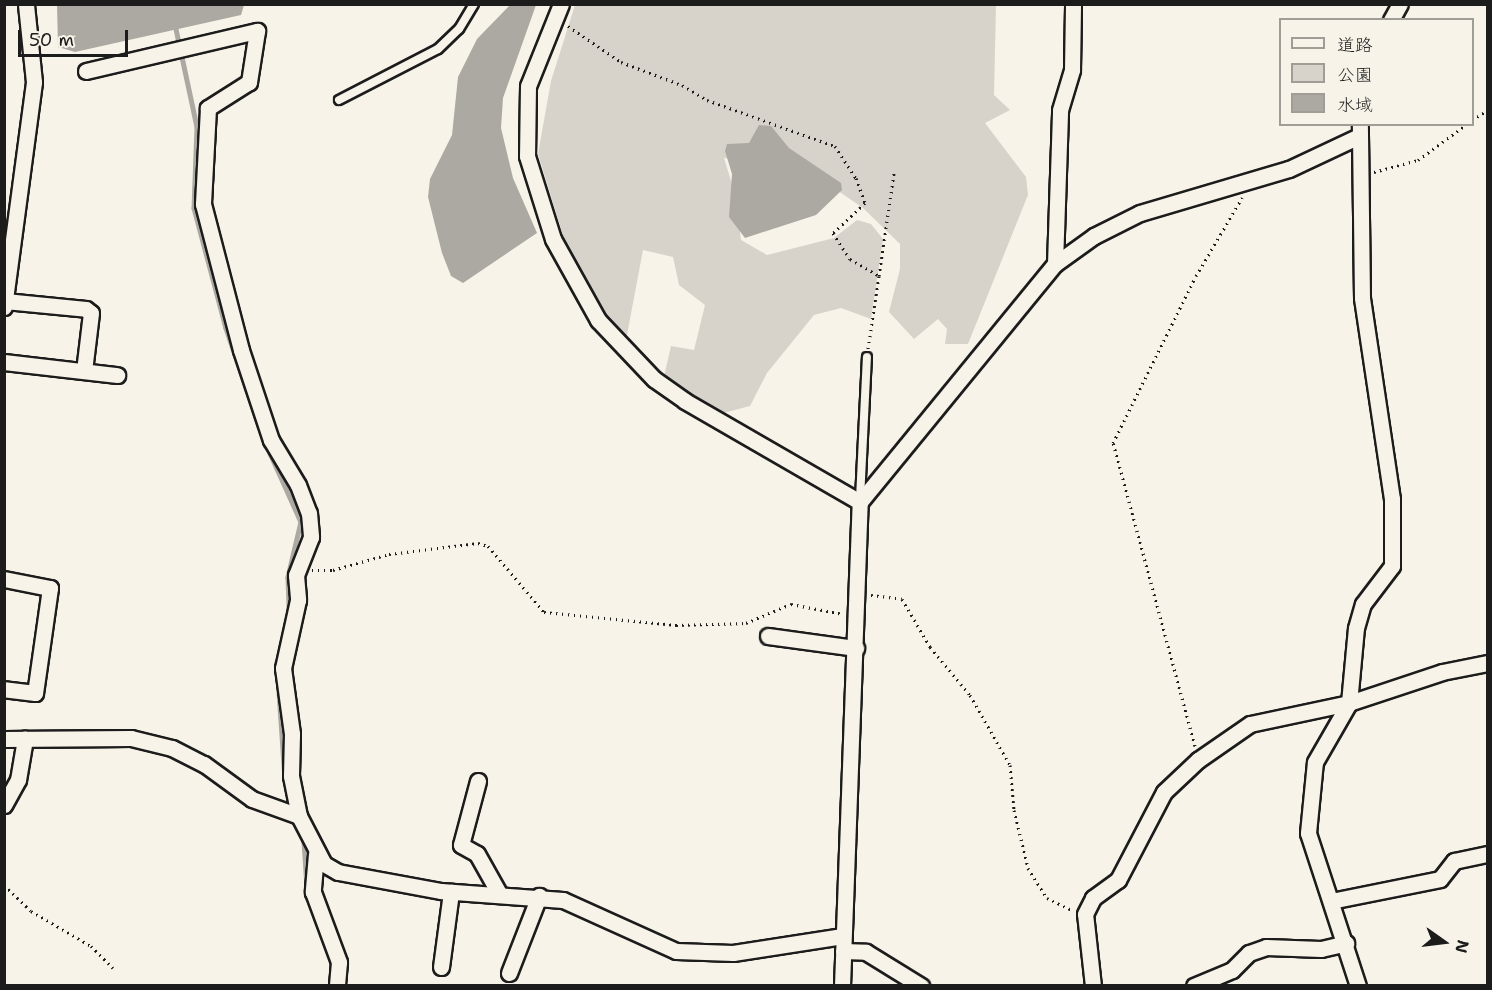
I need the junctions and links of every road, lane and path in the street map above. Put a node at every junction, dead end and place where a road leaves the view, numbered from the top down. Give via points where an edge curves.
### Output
1 (26, 4) edge
2 (474, 4) edge
3 (1073, 4) edge
4 (1400, 4) edge
5 (559, 11) edge
6 (1392, 18) edge
7 (86, 71) dead end
8 (339, 100) dead end
9 (1488, 110) edge
10 (1474, 119) edge
11 (1464, 126) edge
12 (1360, 130) edge
13 (894, 173) dead end
14 (1359, 176) junction
15 (1254, 179) junction
16 (1055, 264) junction
17 (879, 276) junction
18 (5, 301) edge
19 (4, 307) edge
20 (867, 357) joint
21 (4, 362) edge
22 (84, 371) junction
23 (117, 375) dead end
24 (860, 502) junction
25 (300, 567) junction
26 (4, 579) edge
27 (858, 592) junction
28 (857, 615) junction
29 (768, 636) dead end
30 (856, 648) junction
31 (1488, 663) edge
32 (4, 689) edge
33 (1349, 704) junction
34 (4, 739) edge
35 (25, 739) junction
36 (1198, 760) junction
37 (478, 781) dead end
38 (4, 805) edge
39 (300, 816) junction
40 (316, 854) junction
41 (1488, 854) edge
42 (4, 885) edge
43 (451, 892) junction
44 (500, 895) junction
45 (540, 896) junction
46 (1331, 901) junction
47 (1085, 914) junction
48 (843, 943) junction
49 (1346, 943) junction
50 (441, 967) dead end
51 (113, 968) dead end
52 (509, 973) dead end
53 (1360, 985) edge
54 (337, 986) edge
55 (842, 986) edge
56 (921, 986) edge
57 (1093, 986) edge
58 (1194, 986) edge

1 - 18 street via 34,82
2 - 8 lane via 459,29 438,49
3 - 16 street via 1072,70 1060,110
4 - 6 street
5 - 17 path via 593,46 621,62 682,85 706,100 835,146 856,178 865,203 833,233 849,259
5 - 24 street via 528,86 527,156 553,239 598,320 654,379 685,401
7 - 25 street via 257,31 249,82 208,108 203,204 271,440 298,485 309,513 310,537
9 - 10 path
11 - 14 path via 1418,160
12 - 14 street
12 - 15 street via 1289,169
13 - 17 path
14 - 33 street via 1362,298 1394,521 1392,566 1363,604 1356,628
15 - 16 street via 1140,213 1094,236
15 - 36 path via 1196,276 1113,444
16 - 24 street
17 - 20 path
18 - 19 street
18 - 22 street via 86,309 91,313
20 - 24 lane
21 - 22 street
22 - 23 street
24 - 27 street
25 - 28 path via 333,570 388,554 478,543 488,546 544,612 676,625 746,623 791,604
25 - 39 street via 294,627 282,668 292,734 291,776
26 - 32 street via 50,588 35,693
27 - 28 street
27 - 47 path via 902,599 907,605 930,647 970,695 1010,765 1021,840 1040,890 1059,904
28 - 30 street
29 - 30 street
30 - 48 street
31 - 33 street via 1442,672
33 - 36 street via 1250,724
33 - 46 street via 1315,762 1310,796 1308,833
34 - 35 street
35 - 38 street via 18,780
35 - 39 street via 131,738 172,748 204,764 252,799
36 - 47 street via 1164,792 1118,880 1093,898
37 - 44 street via 461,845 477,854
39 - 40 street
40 - 43 street via 338,872
40 - 54 street via 313,892 339,962
41 - 46 street via 1454,861 1440,879
42 - 51 path via 31,910 91,946
43 - 44 street
43 - 50 street
44 - 45 street
45 - 48 street via 563,900 676,951 733,952
45 - 52 street
46 - 49 street
47 - 57 street
48 - 55 street
48 - 56 street via 866,952
49 - 53 street
49 - 58 street via 1321,949 1266,946 1249,953 1232,970

